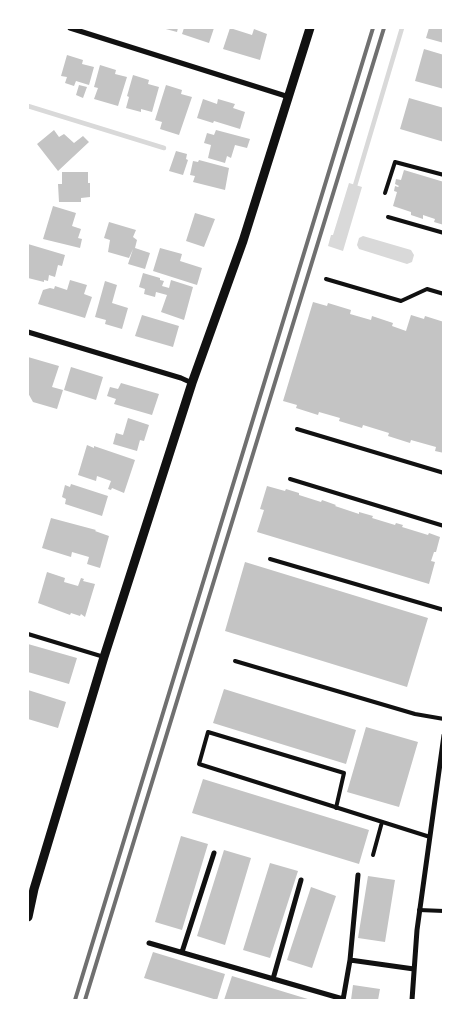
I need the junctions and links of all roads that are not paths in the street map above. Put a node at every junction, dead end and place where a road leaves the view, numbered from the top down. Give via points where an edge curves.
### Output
1 (70, 28) edge
2 (310, 28) edge
3 (289, 97) junction
4 (444, 175) edge
5 (385, 193) dead end
6 (388, 217) dead end
7 (444, 233) edge
8 (326, 279) dead end
9 (444, 294) edge
10 (28, 332) edge
11 (192, 383) junction
12 (297, 429) dead end
13 (444, 474) edge
14 (290, 479) dead end
15 (444, 526) edge
16 (270, 559) dead end
17 (444, 610) edge
18 (28, 634) edge
19 (104, 657) junction
20 (235, 661) dead end
21 (444, 719) edge
22 (444, 734) edge
23 (436, 786) junction
24 (444, 787) edge
25 (336, 808) junction
26 (382, 822) junction
27 (430, 836) junction
28 (214, 853) dead end
29 (373, 854) dead end
30 (358, 876) dead end
31 (301, 880) dead end
32 (420, 910) junction
33 (444, 911) edge
34 (28, 917) edge
35 (149, 942) dead end
36 (182, 952) junction
37 (350, 960) junction
38 (414, 969) junction
39 (273, 979) junction
40 (343, 1000) edge
41 (412, 1000) edge

1 - 3 street
2 - 3 street
3 - 11 street via 243,241
4 - 5 lane via 396,162
6 - 7 lane
8 - 9 lane via 402,300 427,289
10 - 11 street
11 - 19 street
12 - 13 lane
14 - 15 lane
16 - 17 lane
18 - 19 lane
19 - 34 street
20 - 21 lane via 415,714
22 - 23 street
23 - 24 lane
23 - 27 street
25 - 25 lane via 199,764 208,732 344,773
25 - 26 lane
26 - 27 lane
26 - 29 lane
27 - 32 street
28 - 36 street
30 - 37 street
31 - 39 street
32 - 33 lane
32 - 38 street
35 - 36 street
36 - 39 street
37 - 38 street
37 - 40 street
38 - 41 street
39 - 40 street

